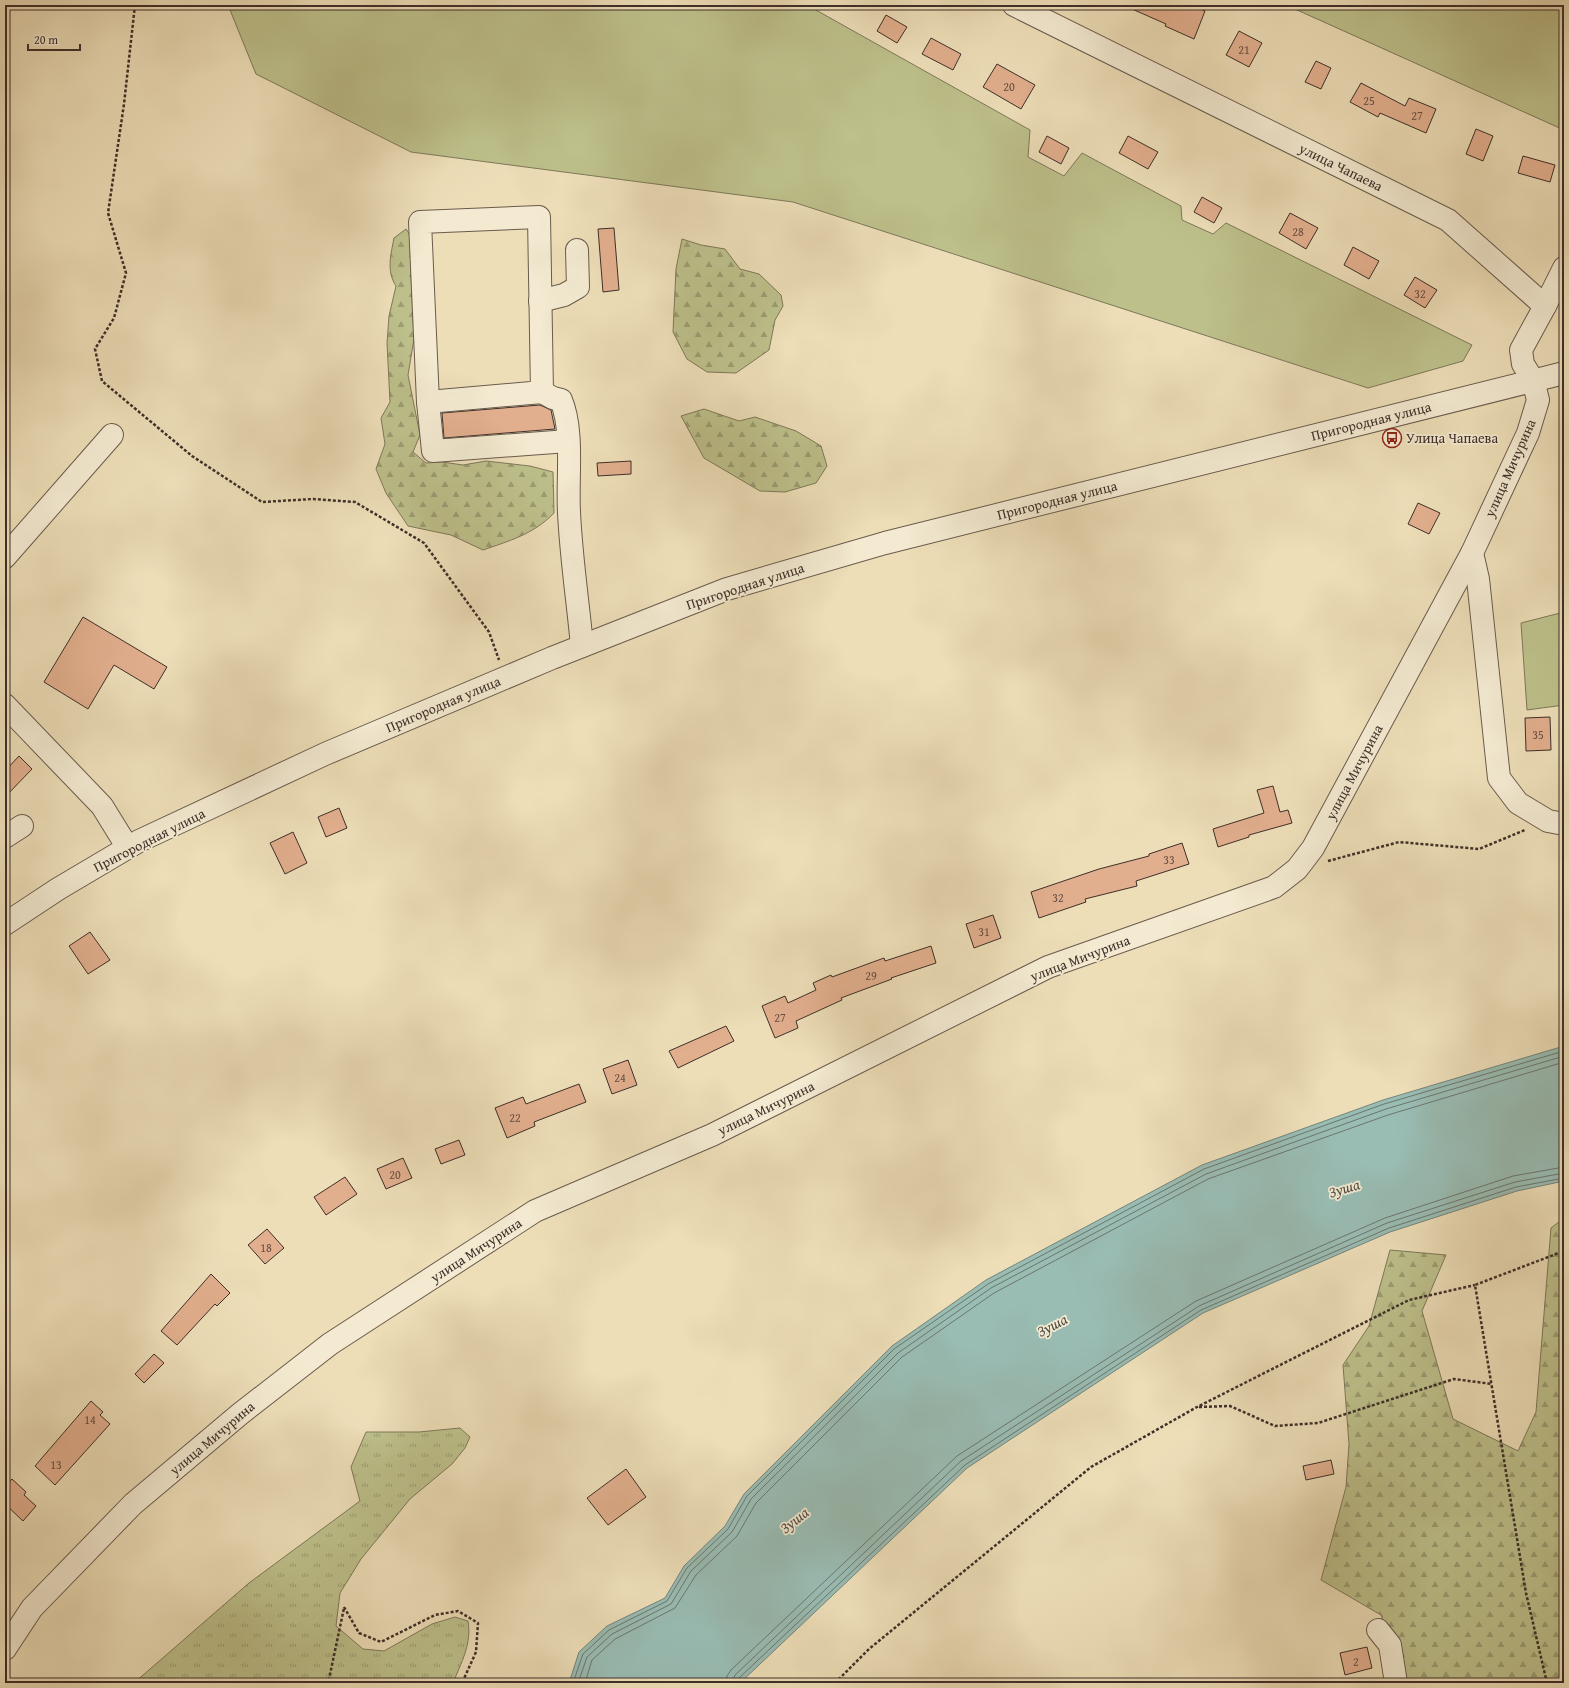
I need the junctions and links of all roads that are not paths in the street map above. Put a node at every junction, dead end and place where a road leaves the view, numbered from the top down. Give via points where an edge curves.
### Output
1 (1014, 5) edge
2 (577, 250) dead end
3 (1564, 268) edge
4 (540, 302) junction
5 (1545, 306) junction
6 (1564, 372) edge
7 (1533, 380) junction
8 (542, 392) junction
9 (428, 402) junction
10 (112, 435) dead end
11 (568, 441) junction
12 (1472, 553) junction
13 (5, 557) edge
14 (582, 646) junction
15 (5, 705) edge
16 (1556, 822) edge
17 (128, 848) junction
18 (5, 924) edge
19 (1378, 1630) dead end
20 (5, 1649) edge
21 (1396, 1683) edge

1 - 5 street, улица Чапаева via 1448,220
2 - 4 street via 578,287 564,295
3 - 5 street
4 - 8 street
4 - 9 street via 539,217 420,222
5 - 7 street via 1521,350 1523,364
6 - 7 street
7 - 12 street, улица Мичурина via 1538,400 1528,433
7 - 14 street, Пригородная улица via 885,543 727,589
8 - 9 street
8 - 11 street via 560,400 564,409
9 - 11 street via 433,451
10 - 13 street
11 - 14 street via 569,513
12 - 16 street via 1478,579 1499,778 1518,803
12 - 20 street, улица Мичурина via 1313,848 1297,869 1274,887 1048,967 712,1135 535,1211 330,1344 240,1414 128,1510 32,1608
14 - 17 street, Пригородная улица via 325,754
15 - 17 street via 102,806
17 - 18 street, Пригородная улица
19 - 21 street via 1390,1645

